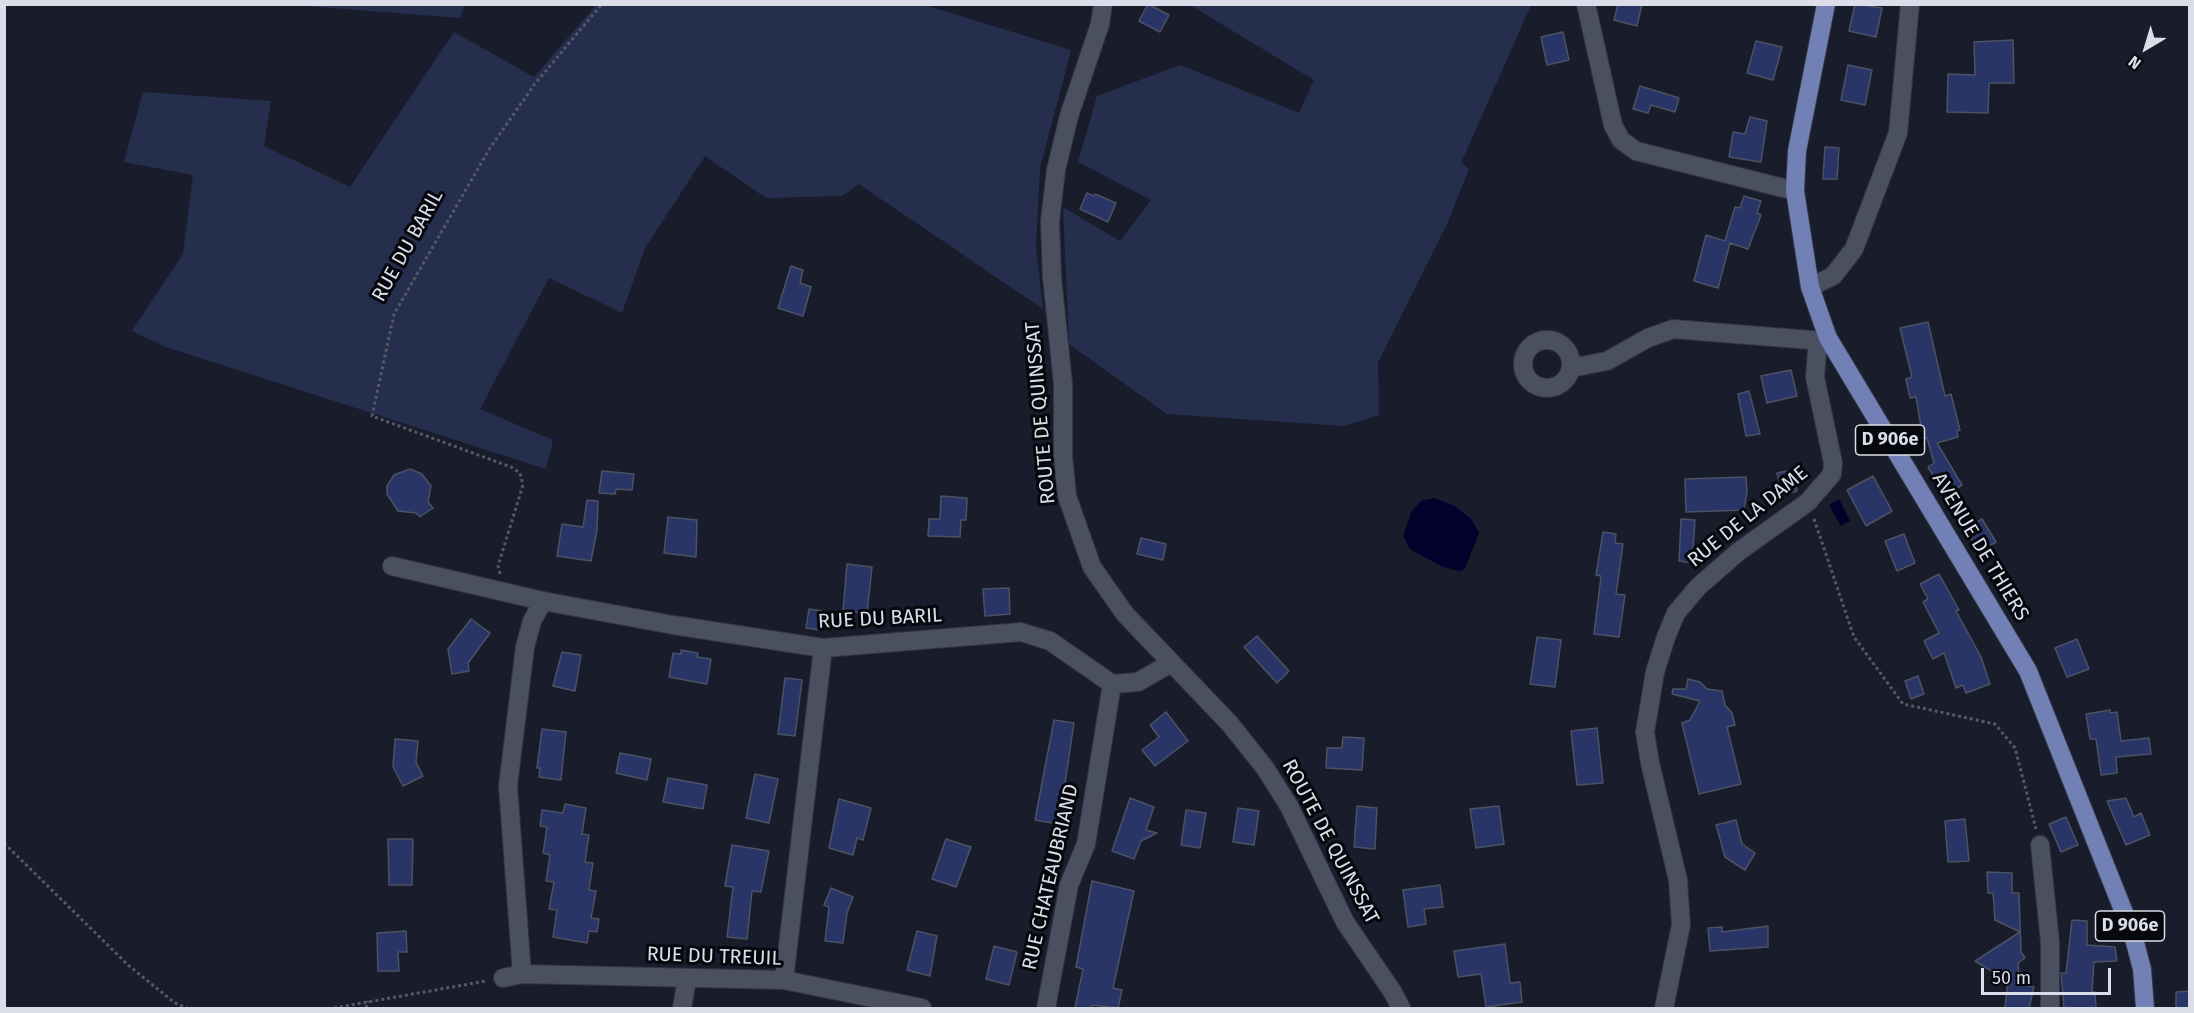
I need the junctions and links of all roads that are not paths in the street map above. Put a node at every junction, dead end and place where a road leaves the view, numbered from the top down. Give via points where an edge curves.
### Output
1 (1103, 4) edge
2 (1586, 4) edge
3 (1826, 4) edge
4 (1911, 4) edge
5 (1795, 191) junction
6 (1810, 287) junction
7 (1825, 340) junction
8 (1571, 369) dead end
9 (392, 567) dead end
10 (543, 601) junction
11 (823, 648) junction
12 (1171, 663) junction
13 (1112, 684) junction
14 (2040, 845) road end
15 (522, 974) junction
16 (503, 978) road end
17 (687, 978) junction
18 (784, 980) junction
19 (682, 1008) edge
20 (922, 1008) edge
21 (1046, 1008) edge
22 (1401, 1008) edge
23 (1664, 1008) edge
24 (2050, 1008) edge
25 (2145, 1008) edge

1 - 12 street, ROUTE DE QUINSSAT via 1056,170 1050,221 1067,496 1092,567 1125,614
2 - 5 street via 1613,125 1621,140 1636,151
3 - 5 main road, AVENUE DE THIERS / D 906e via 1797,151
4 - 6 street via 1898,133 1854,249 1833,276
5 - 6 main road, AVENUE DE THIERS / D 906e
6 - 7 main road, AVENUE DE THIERS / D 906e
7 - 8 street via 1673,329 1607,361
7 - 23 street, RUE DE LA DAME via 1817,351 1815,377 1832,474 1808,502 1738,552 1698,587 1676,613 1655,672 1646,732 1678,880 1681,925
7 - 25 main road, AVENUE DE THIERS / D 906e via 2028,671 2133,935 2142,969
9 - 10 street, RUE DU BARIL
10 - 11 street, RUE DU BARIL
10 - 15 street via 525,647 508,786
11 - 13 street, RUE DU BARIL via 1021,632 1050,641
11 - 18 street
12 - 13 street via 1138,682
12 - 22 street, ROUTE DE QUINSSAT via 1230,724 1265,768 1289,806 1345,922
13 - 21 street, RUE CHATEAUBRIAND via 1086,844 1069,885
14 - 24 street via 2049,942
15 - 16 street, RUE DU TREUIL
15 - 17 street, RUE DU TREUIL
17 - 18 street, RUE DU TREUIL
17 - 19 street
18 - 20 street, RUE DU TREUIL

